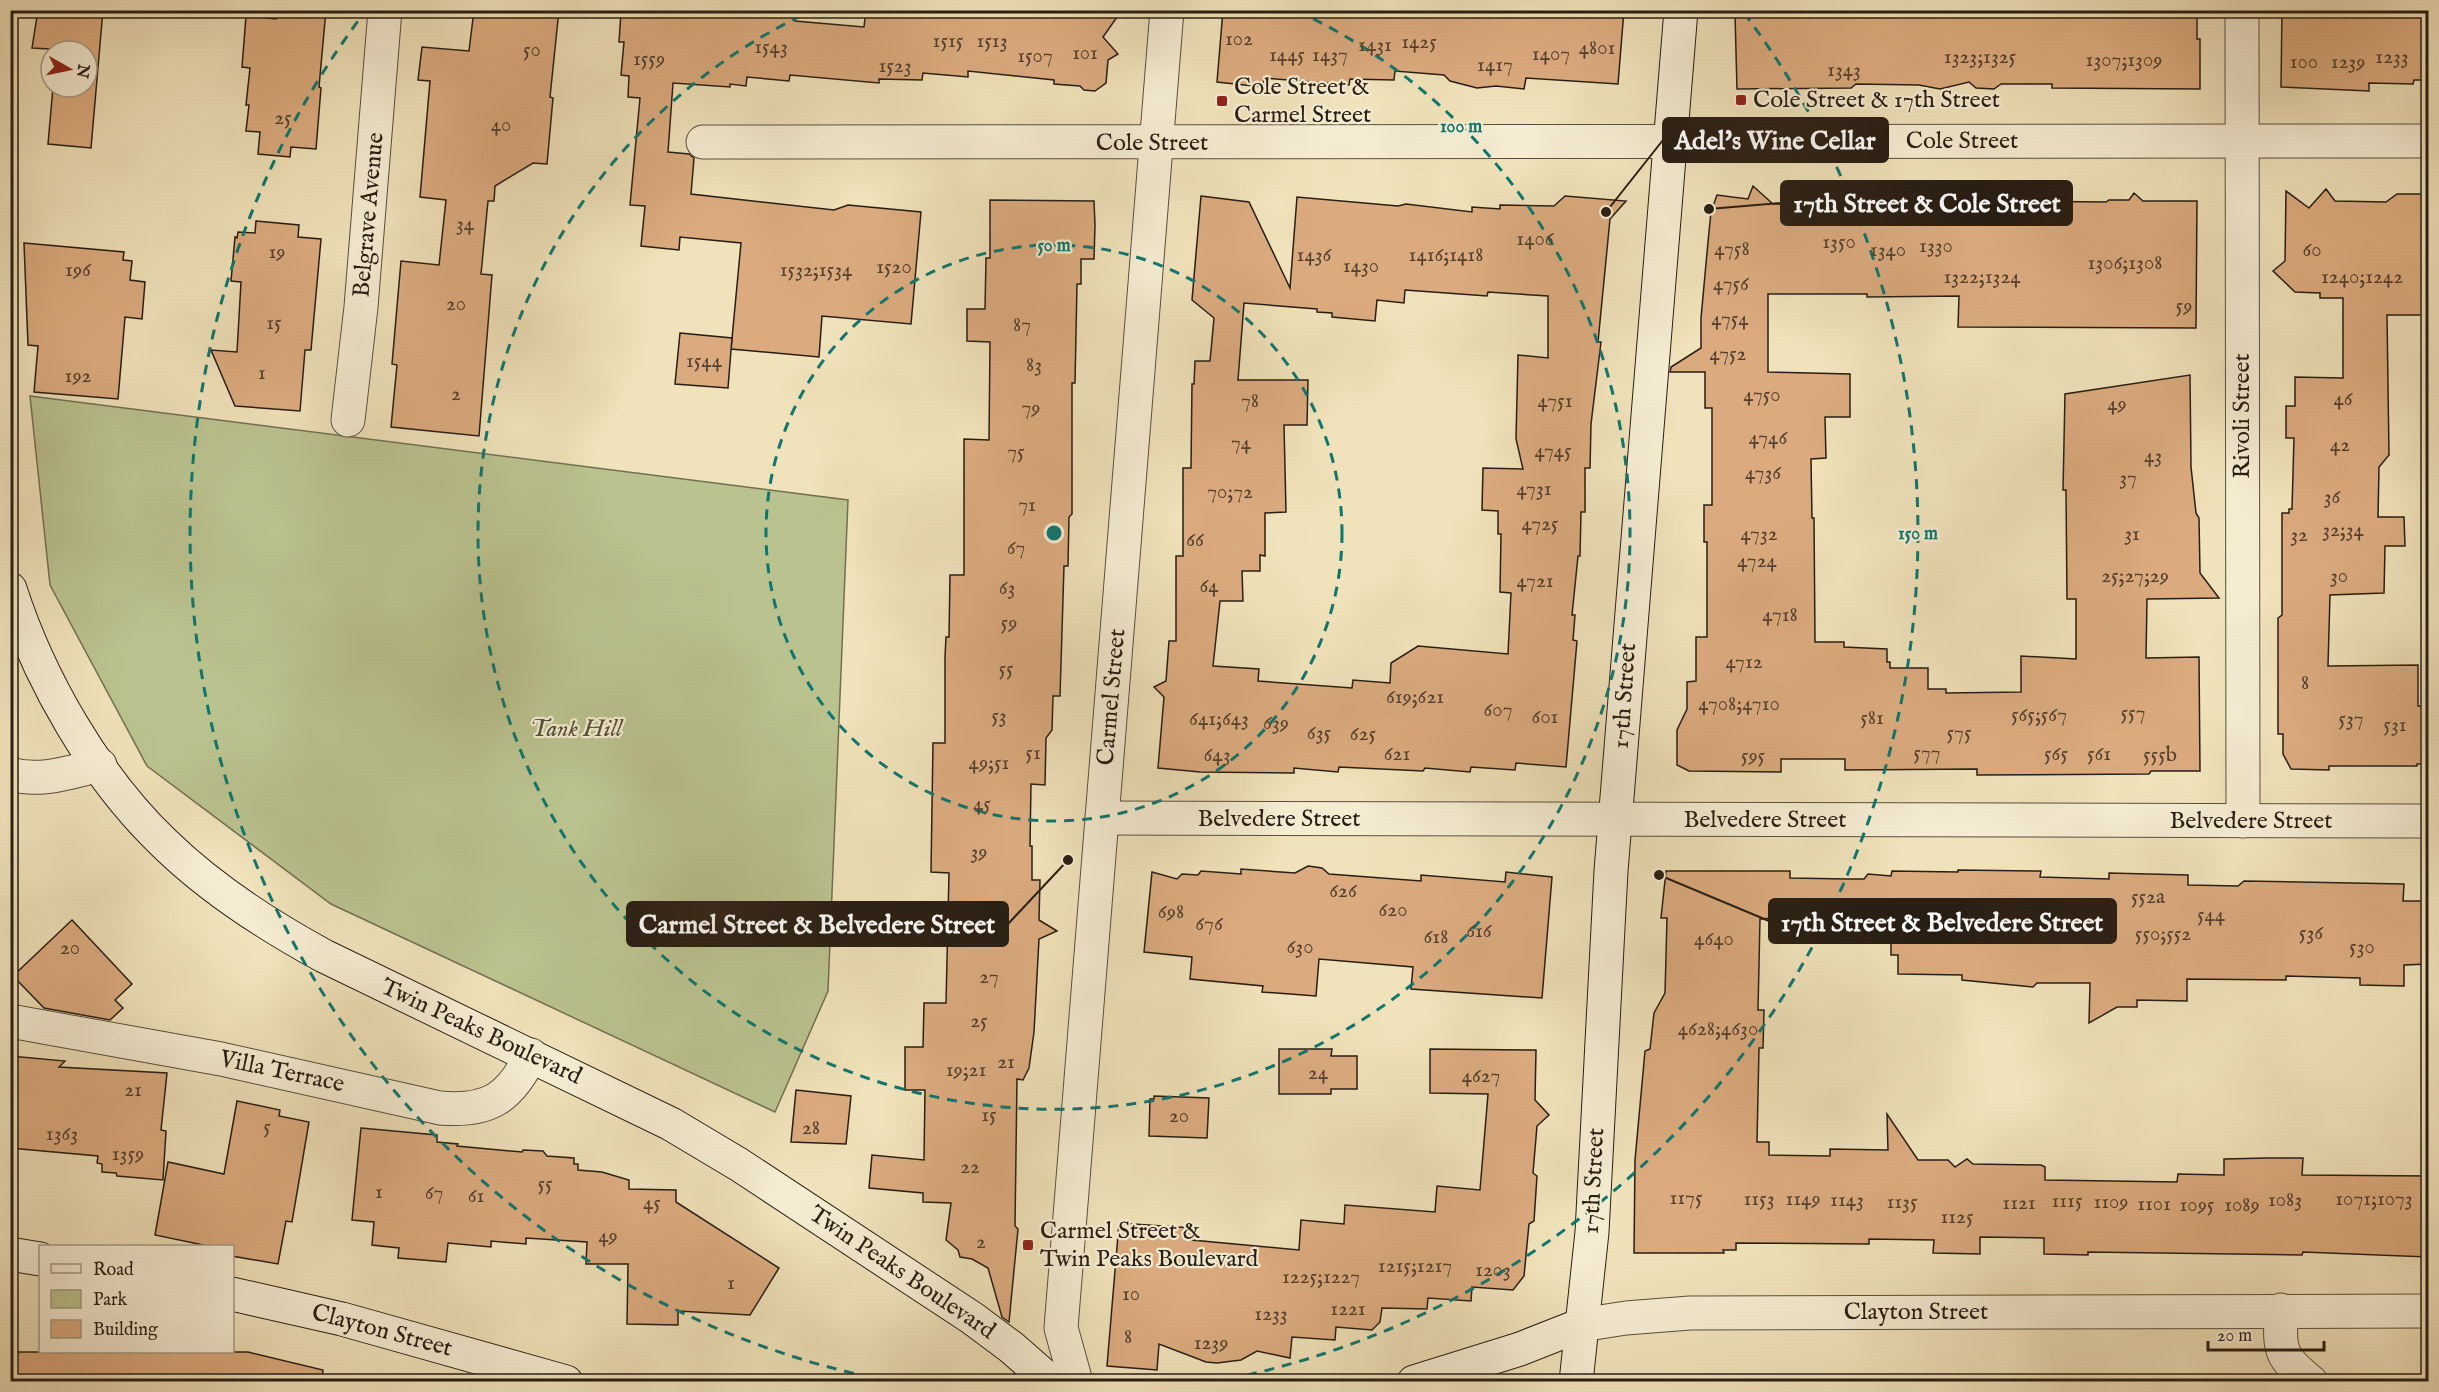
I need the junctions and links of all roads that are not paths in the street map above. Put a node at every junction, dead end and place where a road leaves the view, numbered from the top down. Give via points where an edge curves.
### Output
1 (385, 10) edge
2 (1167, 10) edge
3 (1681, 10) edge
4 (2242, 10) edge
5 (2242, 141) junction
6 (2428, 141) edge
7 (703, 142) dead end
8 (1668, 142) junction
9 (1156, 143) junction
10 (348, 420) dead end
11 (10, 588) edge
12 (100, 765) junction
13 (10, 774) edge
14 (1102, 818) junction
15 (1616, 819) junction
16 (2243, 820) junction
17 (2428, 821) edge
18 (10, 1021) edge
19 (531, 1055) junction
20 (10, 1254) edge
21 (39, 1259) edge
22 (234, 1294) edge
23 (2281, 1310) junction
24 (2428, 1311) edge
25 (1581, 1325) junction
26 (1424, 1381) edge
27 (566, 1382) edge
28 (1051, 1382) edge
29 (1076, 1382) edge
30 (1576, 1382) edge
31 (2311, 1382) edge

1 - 10 street, Belgrave Avenue
2 - 9 street, Carmel Street
3 - 8 street, 17th Street
4 - 5 street, Rivoli Street
5 - 6 street, Cole Street
5 - 8 street, Cole Street
5 - 16 street, Rivoli Street
7 - 9 street, Cole Street
8 - 9 street, Cole Street
8 - 15 street, 17th Street
9 - 14 street, Carmel Street
11 - 12 street, Twin Peaks Boulevard via 50,688
12 - 13 street via 41,778
12 - 19 street, Twin Peaks Boulevard via 163,842 254,915 352,970
14 - 15 street, Belvedere Street
14 - 29 street, Carmel Street via 1061,1328
15 - 16 street, Belvedere Street
15 - 25 street, 17th Street via 1592,1232
16 - 17 street, Belvedere Street
18 - 19 street, Villa Terrace via 221,1059 455,1109 470,1109 497,1099 523,1072
19 - 28 street, Twin Peaks Boulevard via 642,1109 729,1158 972,1318
20 - 21 street
22 - 27 street, Clayton Street via 342,1319
23 - 24 street, Clayton Street
23 - 25 street, Clayton Street via 1690,1313
23 - 31 street via 2280,1348
25 - 26 street, Clayton Street
25 - 30 street, 17th Street

